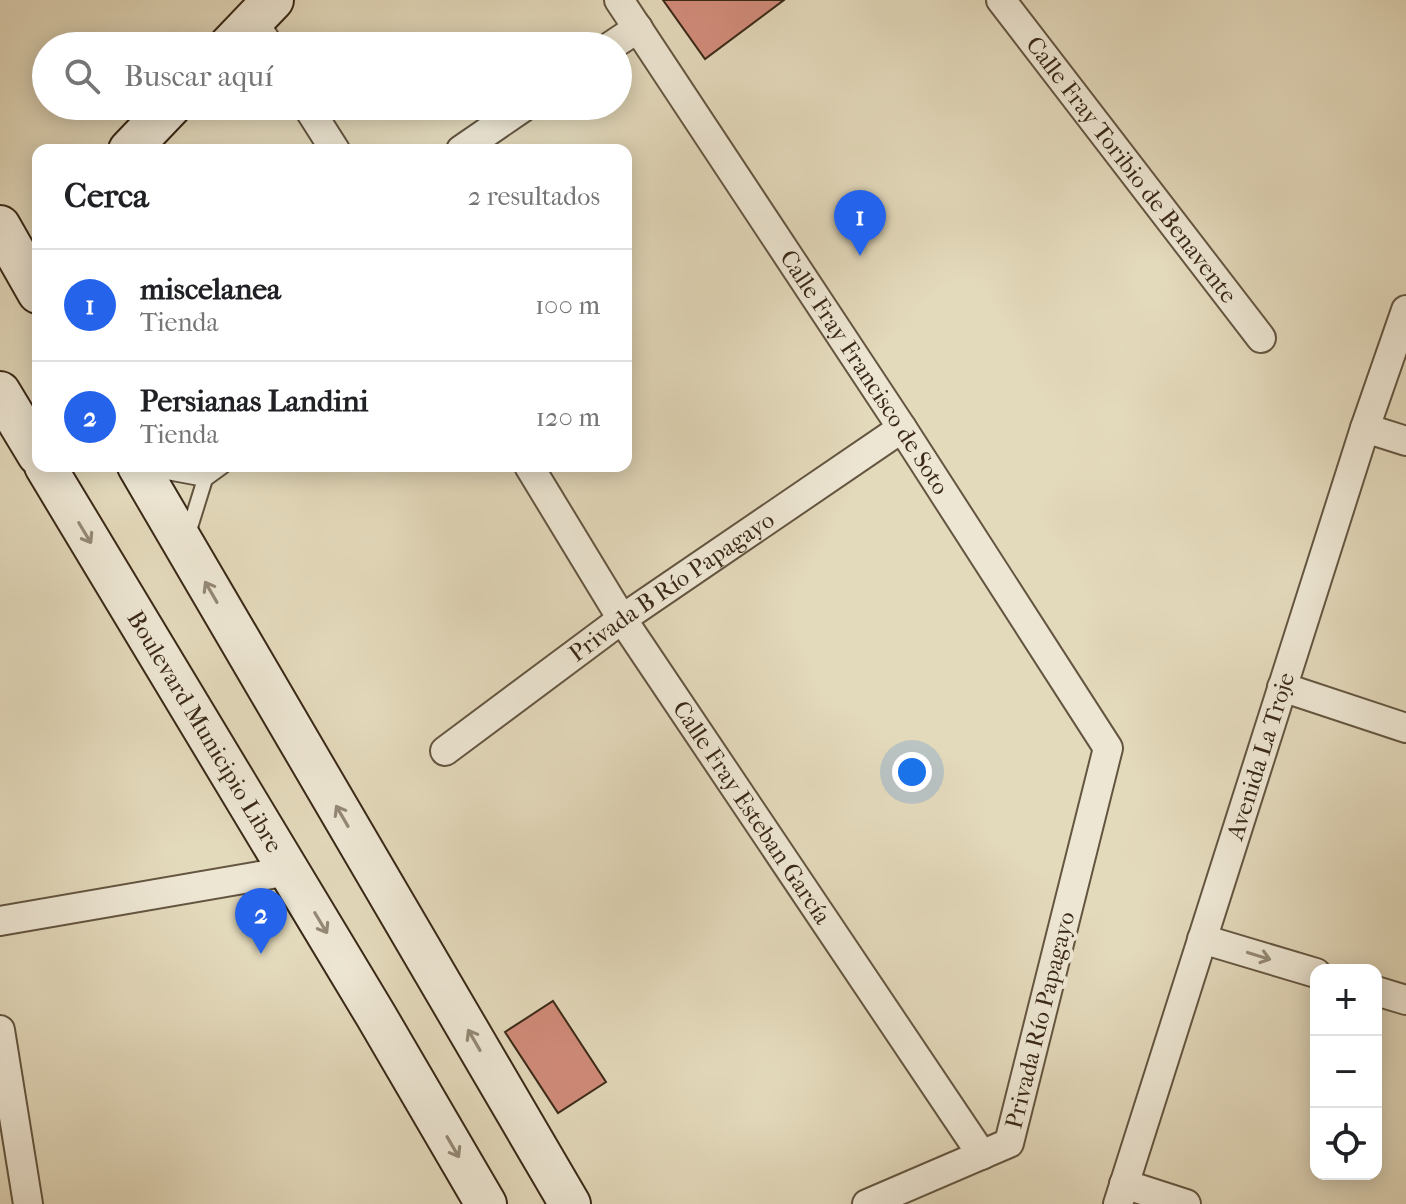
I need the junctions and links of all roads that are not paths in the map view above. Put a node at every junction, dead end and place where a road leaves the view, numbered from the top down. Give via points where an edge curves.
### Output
1 (619, 0) edge
2 (1001, 0) edge
3 (638, 28) junction
4 (632, 32) edge
5 (158, 120) edge
6 (316, 120) edge
7 (505, 120) edge
8 (135, 144) edge
9 (331, 144) edge
10 (470, 144) edge
11 (0, 226) edge
12 (24, 271) edge
13 (1406, 310) edge
14 (1261, 338) dead end
15 (0, 392) edge
16 (902, 428) junction
17 (1365, 428) junction
18 (1406, 441) edge
19 (32, 445) edge
20 (49, 472) edge
21 (141, 472) edge
22 (169, 472) edge
23 (215, 472) edge
24 (533, 472) edge
25 (205, 479) junction
26 (184, 546) junction
27 (622, 619) junction
28 (1282, 687) junction
29 (1406, 728) edge
30 (1108, 748) joint
31 (445, 751) dead end
32 (289, 871) junction
33 (0, 921) edge
34 (1202, 939) junction
35 (1310, 971) edge
36 (1382, 993) edge
37 (1406, 1000) edge
38 (0, 1030) edge
39 (982, 1155) junction
40 (1121, 1194) edge
41 (479, 1199) edge
42 (28, 1204) edge
43 (570, 1204) edge
44 (867, 1204) edge
45 (1186, 1204) edge

1 - 3 street, Calle Fray Francisco de Soto
2 - 14 street, Calle Fray Toribio de Benavente
3 - 4 street
3 - 16 street, Calle Fray Francisco de Soto
5 - 8 main road
6 - 9 street
7 - 10 street
11 - 12 main road
13 - 17 street, Avenida La Troje
15 - 19 main road
16 - 27 street, Privada B Río Papagayo
16 - 30 street, Calle Fray Francisco de Soto
17 - 18 street
17 - 28 street, Avenida La Troje
20 -> 32 main road, Boulevard Municipio Libre
21 - 26 main road
22 - 25 lane
23 - 25 lane
24 - 27 street, Calle Fray Esteban García
25 - 26 lane
43 -> 26 main road
27 - 31 street, Privada B Río Papagayo
27 - 39 street, Calle Fray Esteban García
28 - 29 street
28 - 34 street, Avenida La Troje
30 - 39 street, Privada Río Papagayo via 1009,1143
32 - 33 street
32 -> 41 main road, Boulevard Municipio Libre
34 -> 35 street
34 - 40 street, Avenida La Troje
36 - 37 street
38 - 42 street
39 - 44 street, Privada Río Papagayo
40 - 45 street

